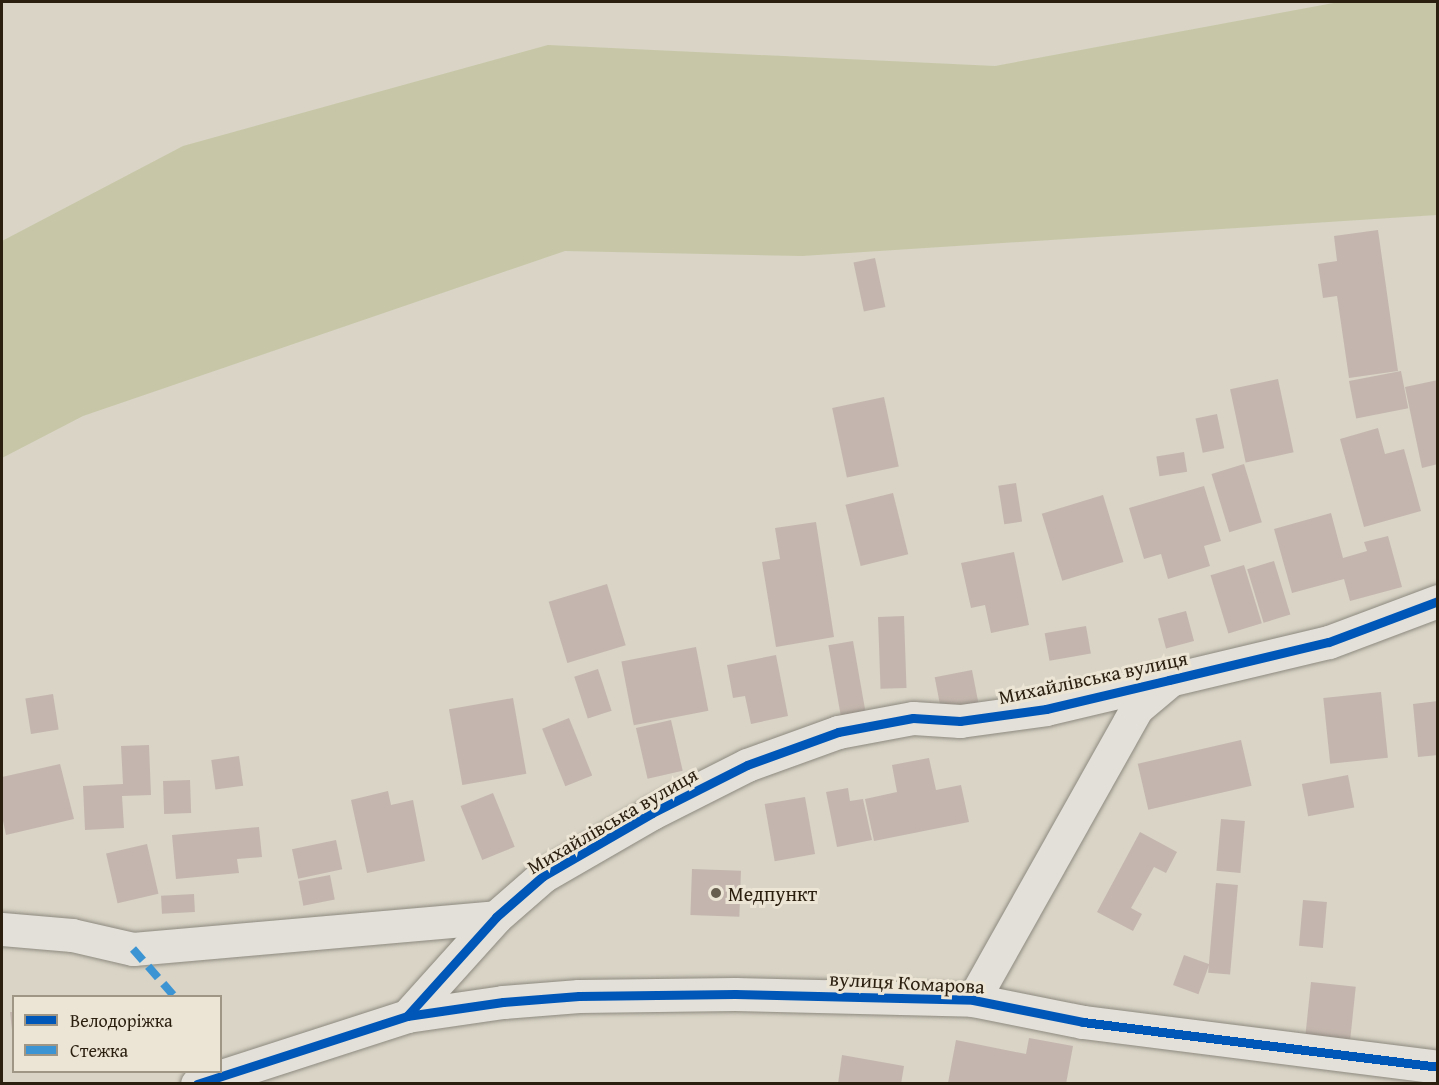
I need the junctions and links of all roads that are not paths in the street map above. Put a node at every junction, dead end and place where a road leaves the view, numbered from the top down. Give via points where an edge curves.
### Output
1 (1437, 601) edge
2 (1169, 680) junction
3 (496, 916) junction
4 (2, 929) edge
5 (973, 1000) junction
6 (407, 1016) junction
7 (1437, 1067) edge
8 (197, 1083) edge

1 - 2 street, Михайлівська вулиця via 1329,642
2 - 3 street, Михайлівська вулиця via 1046,709 960,721 913,718 838,732 747,765 652,813 543,876
2 - 5 street via 1137,708 1127,724
3 - 4 street via 133,949 72,935
3 - 6 street, Михайлівська вулиця
5 - 6 street, вулиця Комарова via 735,994 579,996
5 - 7 street, вулиця Комарова via 1083,1022
6 - 8 street, вулиця Комарова

